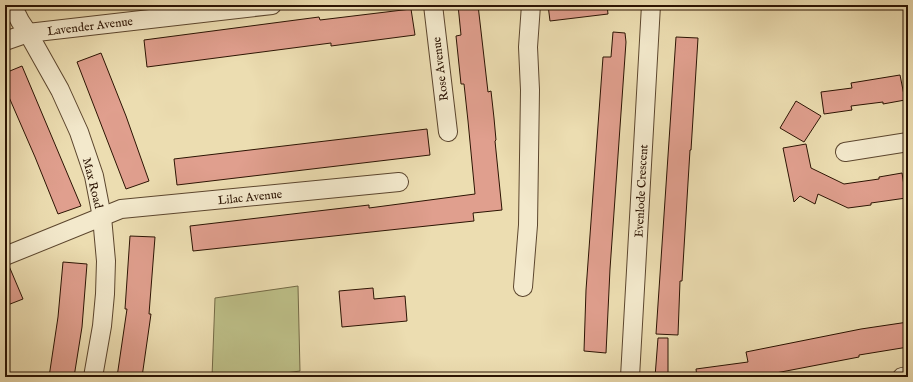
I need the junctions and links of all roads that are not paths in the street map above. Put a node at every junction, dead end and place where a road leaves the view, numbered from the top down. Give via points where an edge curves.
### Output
1 (12, 5) edge
2 (272, 5) edge
3 (433, 5) edge
4 (531, 5) edge
5 (651, 5) edge
6 (28, 33) junction
7 (5, 41) edge
8 (448, 132) dead end
9 (908, 142) edge
10 (845, 152) dead end
11 (399, 182) dead end
12 (102, 217) junction
13 (5, 256) edge
14 (523, 287) dead end
15 (908, 376) edge
16 (93, 377) edge
17 (630, 377) edge
18 (902, 377) edge

1 - 6 street, Max Road
2 - 6 street, Lavender Avenue
3 - 8 street, Rose Avenue
4 - 14 street via 528,47 528,225
5 - 17 street, Evenlode Crescent
6 - 7 street, Lavender Avenue
6 - 12 street, Max Road via 60,90 79,132 94,176
9 - 10 street
11 - 12 street, Lilac Avenue via 121,209
12 - 13 street, Lilac Avenue
12 - 16 street, Max Road via 106,262 105,294
15 - 18 street

